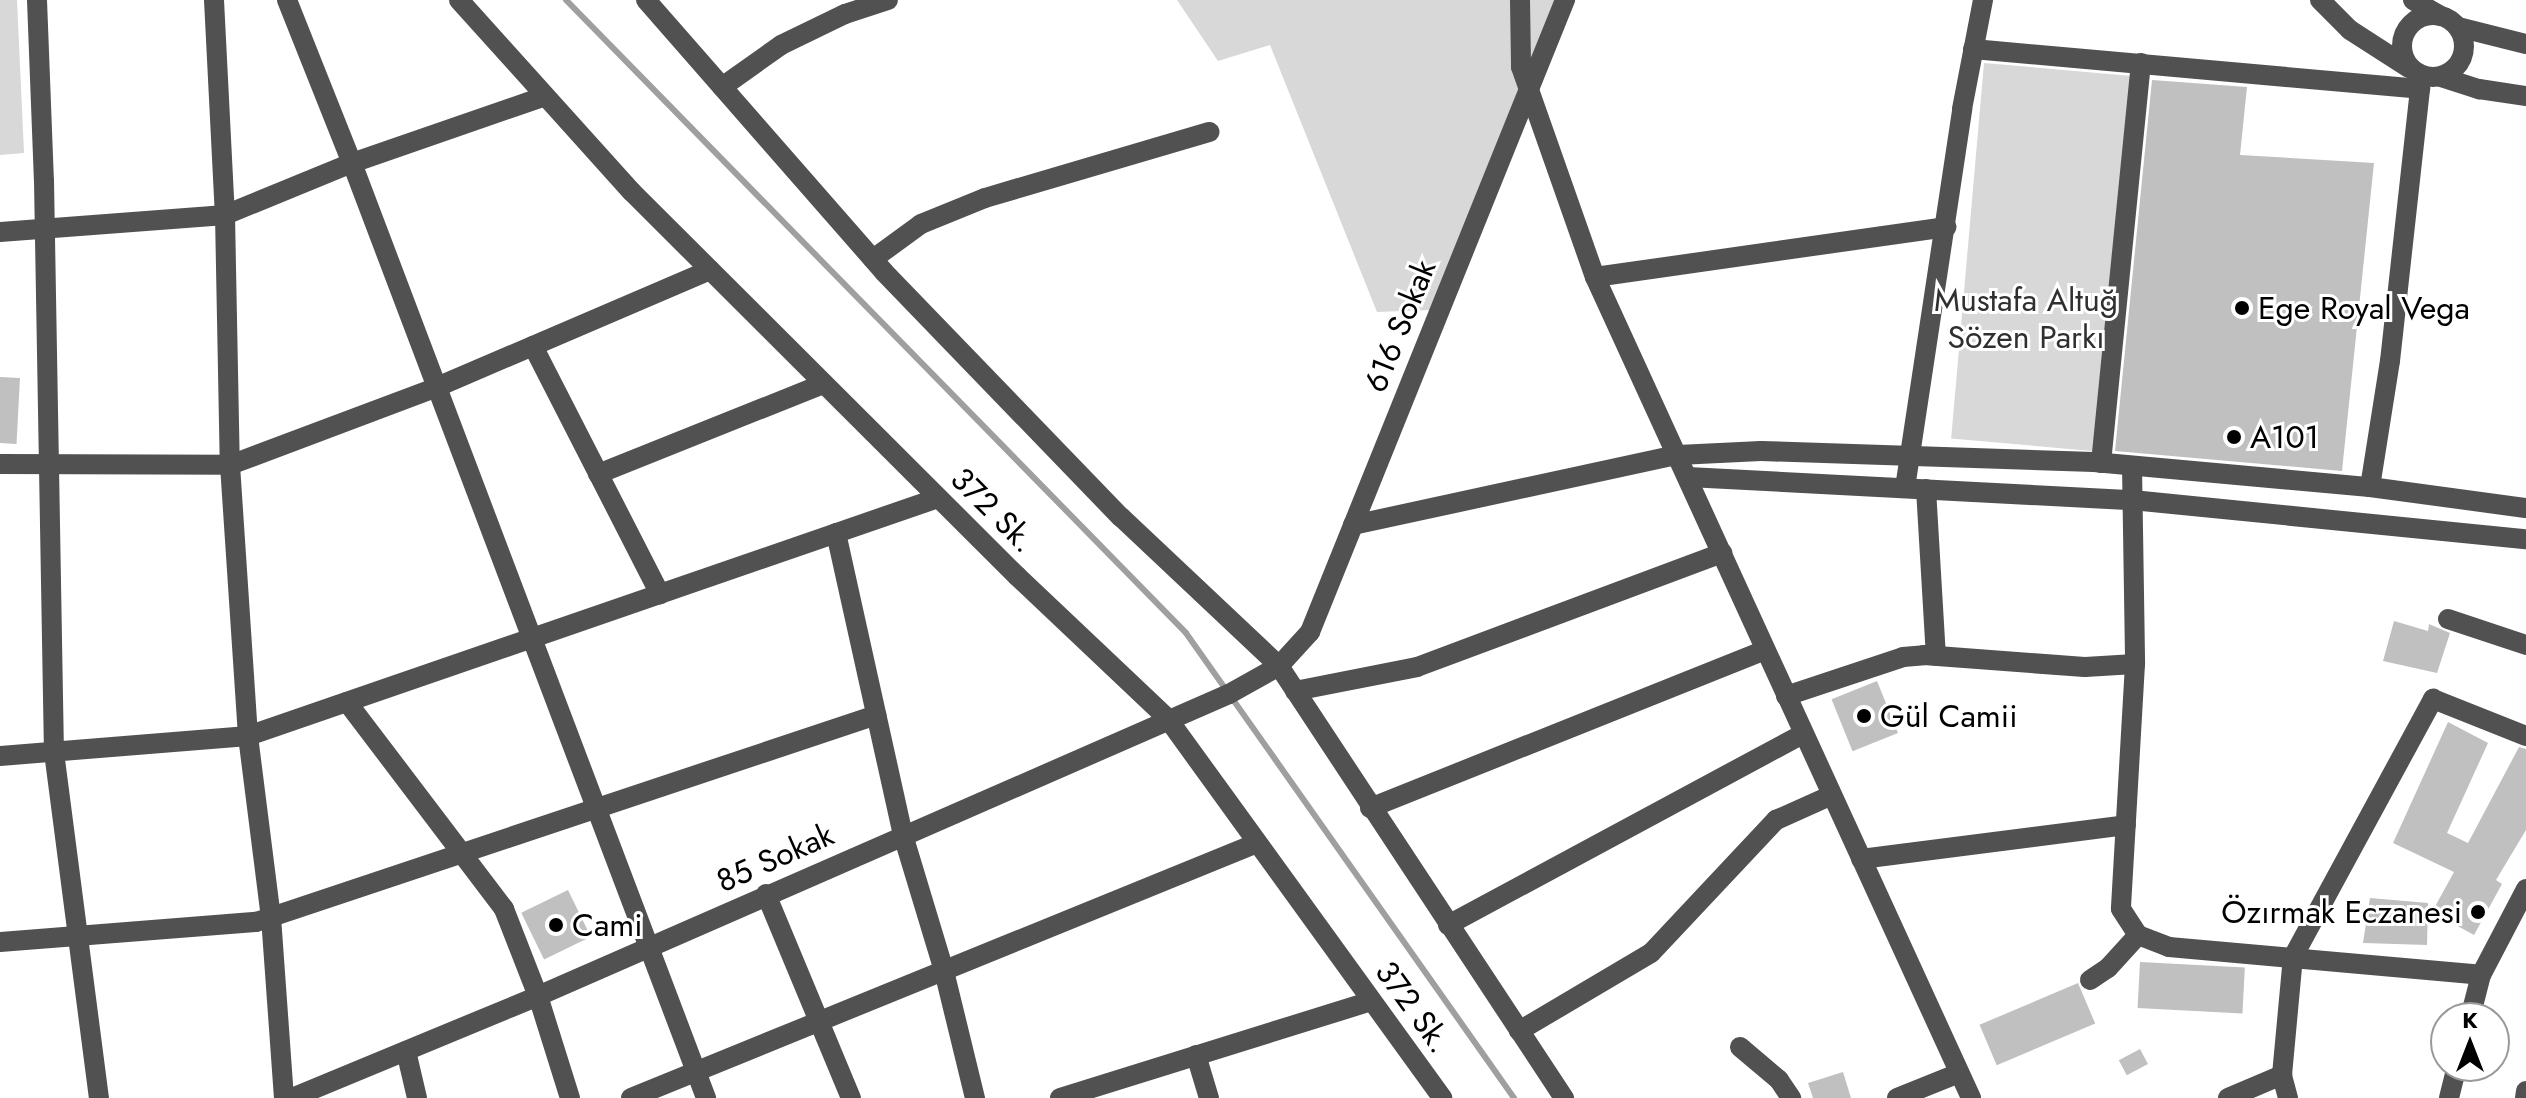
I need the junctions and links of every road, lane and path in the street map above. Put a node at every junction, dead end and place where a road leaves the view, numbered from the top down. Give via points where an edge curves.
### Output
1 (37, 0) edge
2 (214, 0) edge
3 (287, 0) edge
4 (459, 0) edge
5 (646, 0) edge
6 (888, 0) edge
7 (1520, 0) edge
8 (1565, 0) edge
9 (1983, 0) edge
10 (2320, 0) edge
11 (2413, 0) edge
12 (2450, 22) junction
13 (2526, 44) edge
14 (1973, 49) junction
15 (2141, 63) junction
16 (2423, 78) junction
17 (722, 87) junction
18 (1527, 87) junction
19 (545, 96) junction
20 (2526, 96) edge
21 (1209, 132) dead end
22 (352, 163) junction
23 (225, 215) junction
24 (1946, 227) junction
25 (45, 229) junction
26 (0, 232) edge
27 (873, 259) junction
28 (710, 270) junction
29 (1595, 277) junction
30 (533, 346) junction
31 (823, 384) junction
32 (437, 387) junction
33 (1678, 455) junction
34 (1908, 456) junction
35 (49, 462) junction
36 (2101, 463) junction
37 (0, 464) edge
38 (230, 465) junction
39 (2132, 466) junction
40 (598, 474) junction
41 (1688, 477) junction
42 (2370, 487) junction
43 (1905, 488) junction
44 (1926, 489) junction
45 (938, 498) junction
46 (2132, 500) junction
47 (2526, 508) edge
48 (1353, 525) junction
49 (836, 533) junction
50 (2526, 539) edge
51 (1722, 553) junction
52 (660, 594) junction
53 (2448, 619) dead end
54 (532, 638) junction
55 (2526, 645) edge
56 (1765, 650) junction
57 (1930, 656) junction
58 (2135, 664) junction
59 (1279, 666) junction
60 (1295, 691) junction
61 (1786, 696) junction
62 (347, 702) junction
63 (876, 715) junction
64 (1168, 719) junction
65 (1803, 734) junction
66 (248, 736) junction
67 (2526, 736) edge
68 (54, 752) junction
69 (0, 756) edge
70 (1832, 795) junction
71 (1370, 808) junction
72 (597, 809) junction
73 (2126, 825) junction
74 (903, 835) junction
75 (1257, 843) junction
76 (460, 852) junction
77 (1861, 859) junction
78 (2526, 889) edge
79 (766, 894) junction
80 (271, 917) junction
81 (1448, 925) junction
82 (2138, 935) junction
83 (78, 938) junction
84 (0, 942) edge
85 (649, 946) junction
86 (2293, 957) junction
87 (944, 971) junction
88 (2481, 975) junction
89 (2090, 980) dead end
90 (538, 996) junction
91 (1371, 1001) junction
92 (2474, 1002) edge
93 (819, 1022) junction
94 (1519, 1031) junction
95 (1740, 1047) dead end
96 (406, 1051) junction
97 (1196, 1055) junction
98 (696, 1073) junction
99 (1959, 1073) junction
100 (2282, 1075) junction
101 (2526, 1091) edge
102 (99, 1098) edge
103 (284, 1098) edge
104 (292, 1098) edge
105 (417, 1098) edge
106 (570, 1098) edge
107 (631, 1098) edge
108 (706, 1098) edge
109 (851, 1098) edge
110 (975, 1098) edge
111 (1060, 1098) edge
112 (1209, 1098) edge
113 (1442, 1098) edge
114 (1564, 1098) edge
115 (1791, 1098) edge
116 (1897, 1098) edge
117 (1971, 1098) edge
118 (2228, 1098) edge
119 (2288, 1098) edge
120 (2525, 1098) edge

1 - 25 street
2 - 23 street
3 - 22 street
4 - 19 street, 372 Sk.
5 - 17 street
6 - 17 street via 781,45
7 - 18 street via 1521,67
8 - 18 street, 616 Sokak
9 - 14 street
10 - 16 street via 2350,30
11 - 12 street
12 - 13 street
12 - 16 street via 2463,37 2463,56 2450,72
12 - 16 street via 2420,17 2405,31 2402,52
14 - 15 street
14 - 24 street
15 - 16 street
15 - 36 street
16 - 20 street
16 - 42 street
17 - 27 street
18 - 29 street
18 - 48 street, 616 Sokak
19 - 22 street
19 - 28 street, 372 Sk.
21 - 27 street via 985,198 921,224
22 - 23 street
22 - 32 street
23 - 25 street
23 - 38 street
24 - 29 street
24 - 34 street
25 - 26 street
25 - 35 street
27 - 59 street via 1121,517
28 - 30 street
28 - 31 street, 372 Sk.
29 - 33 street
30 - 32 street
30 - 40 street
31 - 40 street
31 - 45 street, 372 Sk.
32 - 38 street
32 - 54 street
33 - 34 street via 1761,451
33 - 41 street
33 - 48 street
34 - 36 street
34 - 43 street
35 - 37 street
35 - 38 street
35 - 68 street
36 - 39 street
38 - 66 street
39 - 42 street
39 - 46 street
40 - 52 street
41 - 43 street
41 - 51 street
42 - 47 street
43 - 44 street
44 - 46 street
44 - 57 street
45 - 49 street
45 - 64 street, 372 Sk.
46 - 50 street
46 - 58 street
48 - 59 street, 616 Sokak via 1310,632
49 - 52 street
49 - 63 street
51 - 56 street
51 - 60 street via 1417,667
52 - 54 street
53 - 55 street
54 - 62 street
54 - 72 street
56 - 61 street
56 - 71 street
57 - 58 street via 2085,667
57 - 61 street via 1903,657
58 - 73 street
59 - 60 street
59 - 64 street, 85 Sokak
60 - 71 street
61 - 65 street
62 - 66 street
62 - 76 street
63 - 72 street
63 - 74 street
64 - 74 street, 85 Sokak
64 - 75 street, 372 Sk.
65 - 70 street
65 - 81 street
66 - 68 street
66 - 80 street
67 - 86 street via 2433,699
68 - 69 street
68 - 83 street
70 - 77 street
70 - 94 street via 1776,820 1651,953
71 - 81 street
72 - 76 street
72 - 85 street
73 - 77 street
73 - 82 street via 2121,909
74 - 79 street, 85 Sokak
74 - 87 street
75 - 87 street
75 - 91 street, 372 Sk.
76 - 80 street
76 - 90 street via 504,909
77 - 99 street
78 - 88 street
79 - 85 street, 85 Sokak
79 - 93 street
80 - 83 street
80 - 103 street
81 - 94 street
82 - 86 street via 2169,947
82 - 89 street
83 - 84 street
83 - 102 street
85 - 90 street, 85 Sokak
85 - 98 street
86 - 88 street
86 - 100 street
87 - 93 street
87 - 110 street
88 - 92 street
90 - 96 street, 85 Sokak
90 - 106 street
91 - 97 street
91 - 113 street, 372 Sk.
93 - 98 street
93 - 109 street
94 - 114 street
95 - 115 street via 1779,1080
96 - 104 street, 85 Sokak
96 - 105 street
97 - 111 street
97 - 112 street
98 - 107 street
98 - 108 street
99 - 116 street
99 - 117 street
100 - 118 street
100 - 119 street
101 - 120 street

